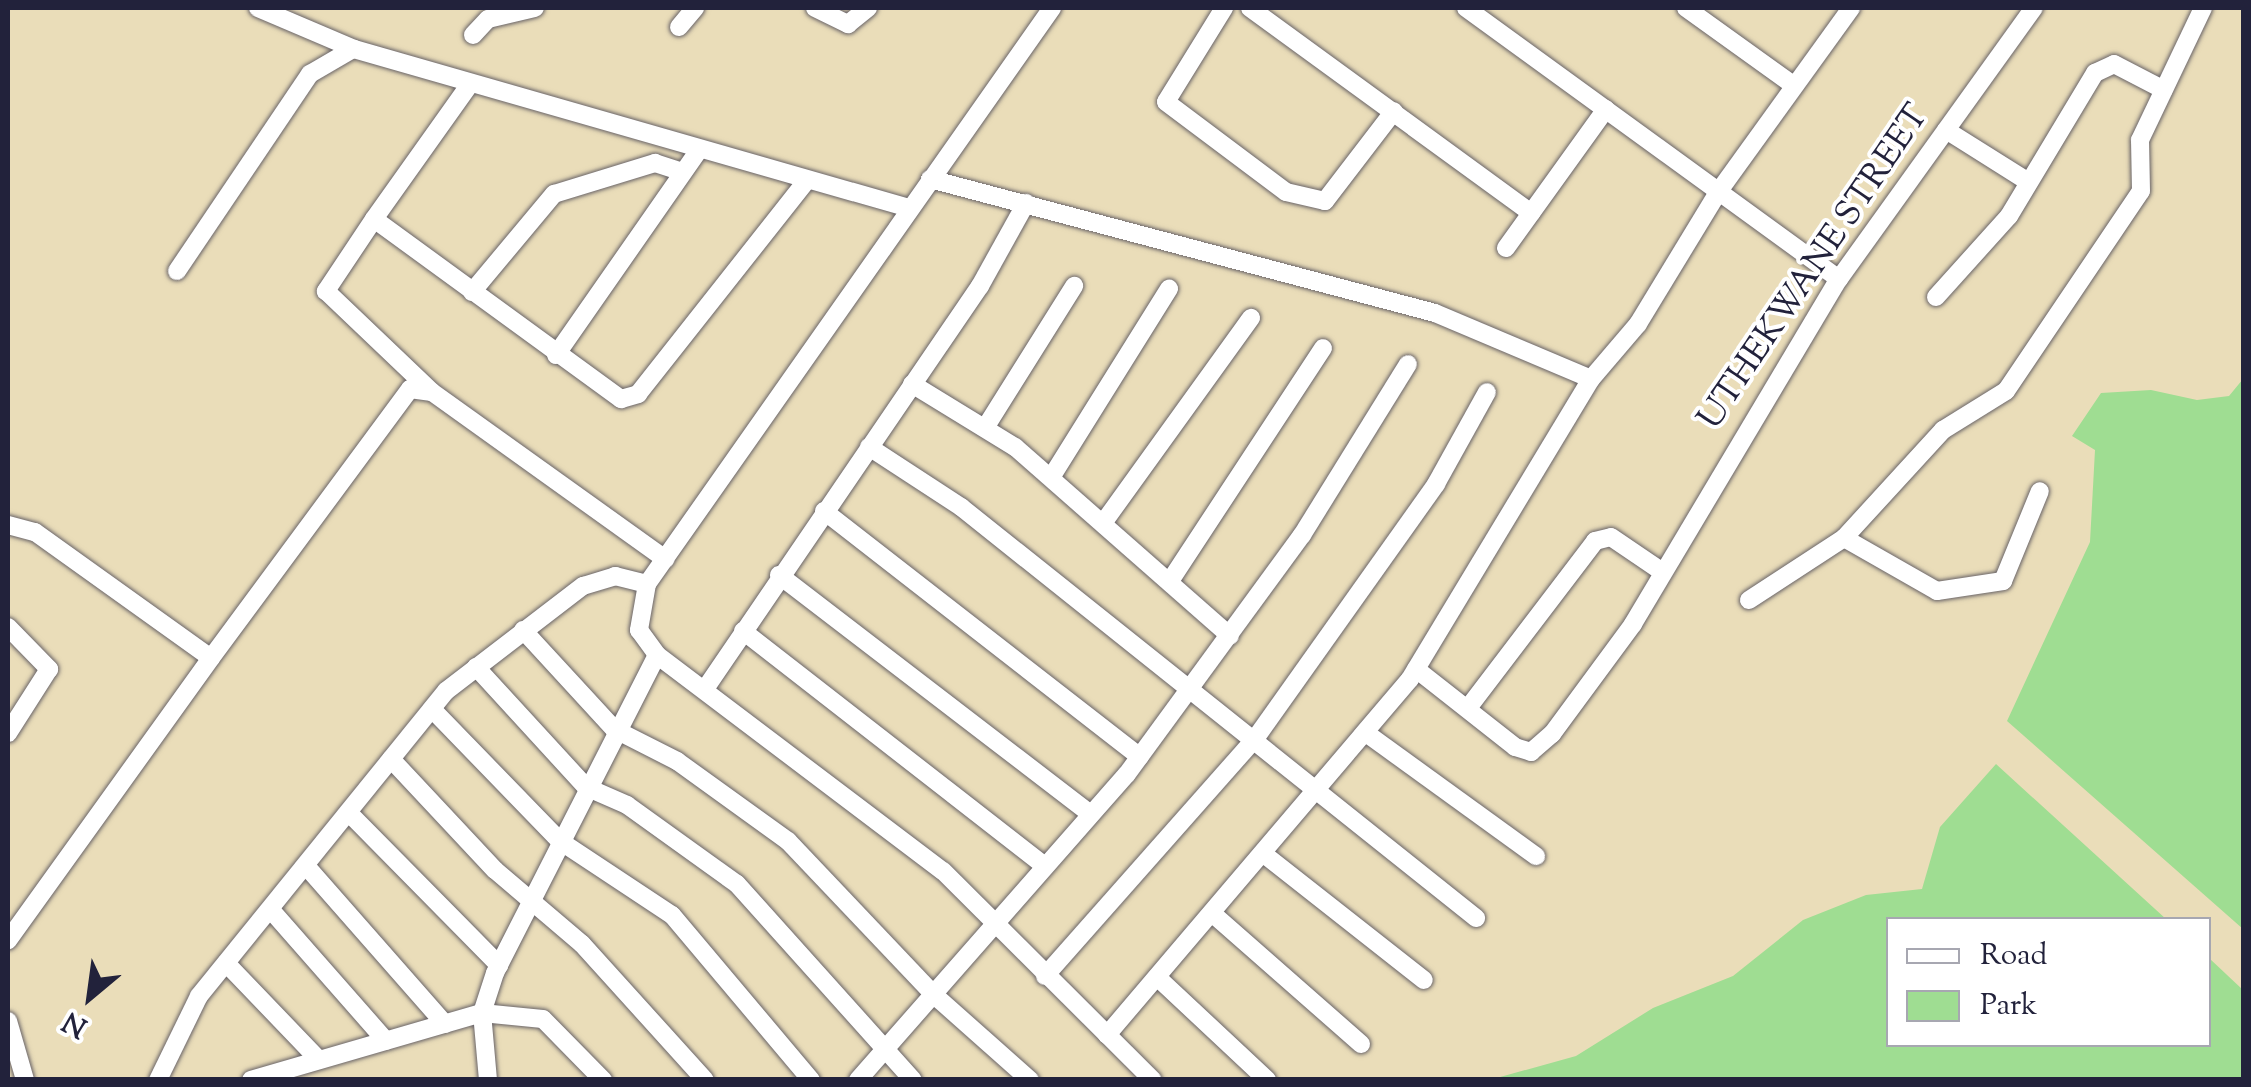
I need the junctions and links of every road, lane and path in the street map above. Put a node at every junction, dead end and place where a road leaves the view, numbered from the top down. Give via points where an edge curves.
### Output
1 (258, 8) edge
2 (535, 8) edge
3 (695, 8) edge
4 (815, 8) edge
5 (868, 8) edge
6 (1224, 8) edge
7 (1250, 8) edge
8 (1466, 8) edge
9 (1686, 8) edge
10 (1851, 8) edge
11 (2034, 8) edge
12 (2203, 8) edge
13 (1043, 11) edge
14 (679, 27) dead end
15 (473, 35) dead end
16 (354, 49) junction
17 (470, 84) junction
18 (1793, 86) junction
19 (2164, 90) junction
20 (1606, 109) junction
21 (1394, 111) junction
22 (1946, 130) junction
23 (698, 150) junction
24 (683, 172) junction
25 (930, 179) junction
26 (806, 181) junction
27 (2027, 181) junction
28 (1719, 191) junction
29 (1026, 203) junction
30 (910, 208) junction
31 (1531, 212) junction
32 (374, 219) junction
33 (1506, 248) dead end
34 (177, 271) dead end
35 (1839, 279) junction
36 (1074, 286) dead end
37 (1169, 289) dead end
38 (472, 292) junction
39 (1936, 297) dead end
40 (1251, 318) dead end
41 (1323, 348) dead end
42 (556, 355) junction
43 (1408, 364) dead end
44 (1591, 378) junction
45 (912, 384) junction
46 (432, 392) junction
47 (1487, 392) dead end
48 (985, 428) junction
49 (869, 447) junction
50 (1052, 476) junction
51 (2040, 491) dead end
52 (824, 511) junction
53 (1106, 520) junction
54 (8, 525) edge
55 (1844, 538) junction
56 (665, 559) junction
57 (1658, 569) junction
58 (779, 575) junction
59 (1172, 578) junction
60 (646, 584) junction
61 (1749, 600) dead end
62 (8, 627) edge
63 (522, 630) junction
64 (743, 631) junction
65 (1230, 636) junction
66 (658, 655) junction
67 (211, 658) junction
68 (476, 667) junction
69 (1416, 669) junction
70 (705, 689) junction
71 (1188, 691) junction
72 (1468, 708) junction
73 (432, 709) junction
74 (614, 728) junction
75 (8, 733) edge
76 (1366, 734) junction
77 (1254, 740) junction
78 (1140, 757) junction
79 (391, 759) junction
80 (586, 787) junction
81 (1320, 791) junction
82 (349, 812) junction
83 (1090, 814) junction
84 (560, 841) junction
85 (1265, 854) junction
86 (1536, 856) dead end
87 (1044, 865) junction
88 (307, 867) junction
89 (530, 902) junction
90 (271, 910) junction
91 (1213, 914) junction
92 (1476, 918) dead end
93 (994, 925) junction
94 (8, 941) edge
95 (226, 963) junction
96 (500, 964) junction
97 (1045, 976) junction
98 (1158, 977) junction
99 (1424, 980) dead end
100 (933, 994) junction
101 (482, 1013) junction
102 (8, 1020) edge
103 (446, 1024) junction
104 (1106, 1035) junction
105 (386, 1041) junction
106 (1360, 1044) dead end
107 (882, 1051) junction
108 (320, 1060) junction
109 (25, 1080) edge
110 (158, 1080) edge
111 (251, 1080) edge
112 (488, 1080) edge
113 (603, 1080) edge
114 (704, 1080) edge
115 (811, 1080) edge
116 (858, 1080) edge
117 (914, 1080) edge
118 (1030, 1080) edge
119 (1154, 1080) edge
120 (1267, 1080) edge

1 - 16 street
2 - 15 street via 488,19
3 - 14 street
4 - 5 street via 848,24
6 - 21 street via 1166,102 1286,192 1325,201
7 - 21 street
8 - 20 street
9 - 18 street
10 - 18 street
11 - 22 street, UTHEKWANE STREET
12 - 19 street
13 - 25 street
16 - 17 street
16 - 34 street via 310,74
17 - 23 street
17 - 32 street
18 - 28 street
19 - 27 street via 2114,64 2095,72
19 - 55 street via 2140,140 2141,191 2006,390 1943,430
20 - 28 street
20 - 31 street
21 - 31 street
22 - 27 street
22 - 35 street, UTHEKWANE STREET
23 - 24 street
23 - 26 street
24 - 38 street via 655,163 554,194
24 - 42 street
25 - 29 street
25 - 30 street
26 - 30 street
26 - 42 street via 638,394 607,393
27 - 39 street via 2009,216
28 - 35 street
28 - 44 street via 1638,324
29 - 44 street via 1435,314
29 - 45 street
30 - 56 street
31 - 33 street
32 - 38 street
32 - 46 street via 326,292
35 - 57 street, UTHEKWANE STREET
36 - 48 street
37 - 50 street
38 - 42 street
40 - 53 street
41 - 59 street
43 - 65 street
44 - 69 street
45 - 48 street
45 - 49 street
46 - 56 street
46 - 67 street via 410,389 394,402
47 - 77 street via 1436,484
48 - 50 street
49 - 52 street
49 - 71 street via 961,507
50 - 53 street
51 - 55 street via 2003,581 1936,591
52 - 58 street
52 - 78 street
53 - 59 street
54 - 67 street via 35,532
55 - 61 street
56 - 60 street
57 - 72 street via 1611,536 1595,540
57 - 72 street, UTHEKWANE STREET via 1632,624 1531,752
58 - 64 street
58 - 83 street
59 - 65 street via 1191,609
60 - 63 street via 600,577
60 - 66 street via 639,630
62 - 75 street via 49,663
63 - 68 street
63 - 74 street
64 - 70 street
64 - 87 street
65 - 71 street
66 - 70 street
66 - 74 street
67 - 94 street
68 - 73 street
68 - 80 street
69 - 72 street
69 - 76 street
70 - 93 street via 875,814
71 - 77 street
71 - 78 street
73 - 79 street
73 - 84 street
74 - 80 street
74 - 100 street via 788,841
76 - 81 street
76 - 86 street
77 - 81 street
77 - 97 street
78 - 83 street
79 - 82 street
79 - 89 street
80 - 84 street
80 - 107 street via 627,805 737,884
81 - 85 street
81 - 92 street
82 - 88 street
82 - 96 street
83 - 87 street
84 - 89 street
84 - 115 street via 672,915
85 - 91 street
85 - 99 street
87 - 93 street
88 - 90 street
88 - 103 street
89 - 96 street
89 - 114 street via 582,944
90 - 95 street
90 - 105 street
91 - 98 street
91 - 106 street
93 - 97 street
93 - 100 street
95 - 108 street
95 - 110 street via 176,1030
96 - 101 street
97 - 104 street
98 - 104 street
98 - 120 street
100 - 107 street
100 - 118 street
101 - 103 street
101 - 112 street
101 - 113 street via 543,1019
102 - 109 street
103 - 105 street
104 - 119 street
105 - 108 street
107 - 116 street
107 - 117 street
108 - 111 street

